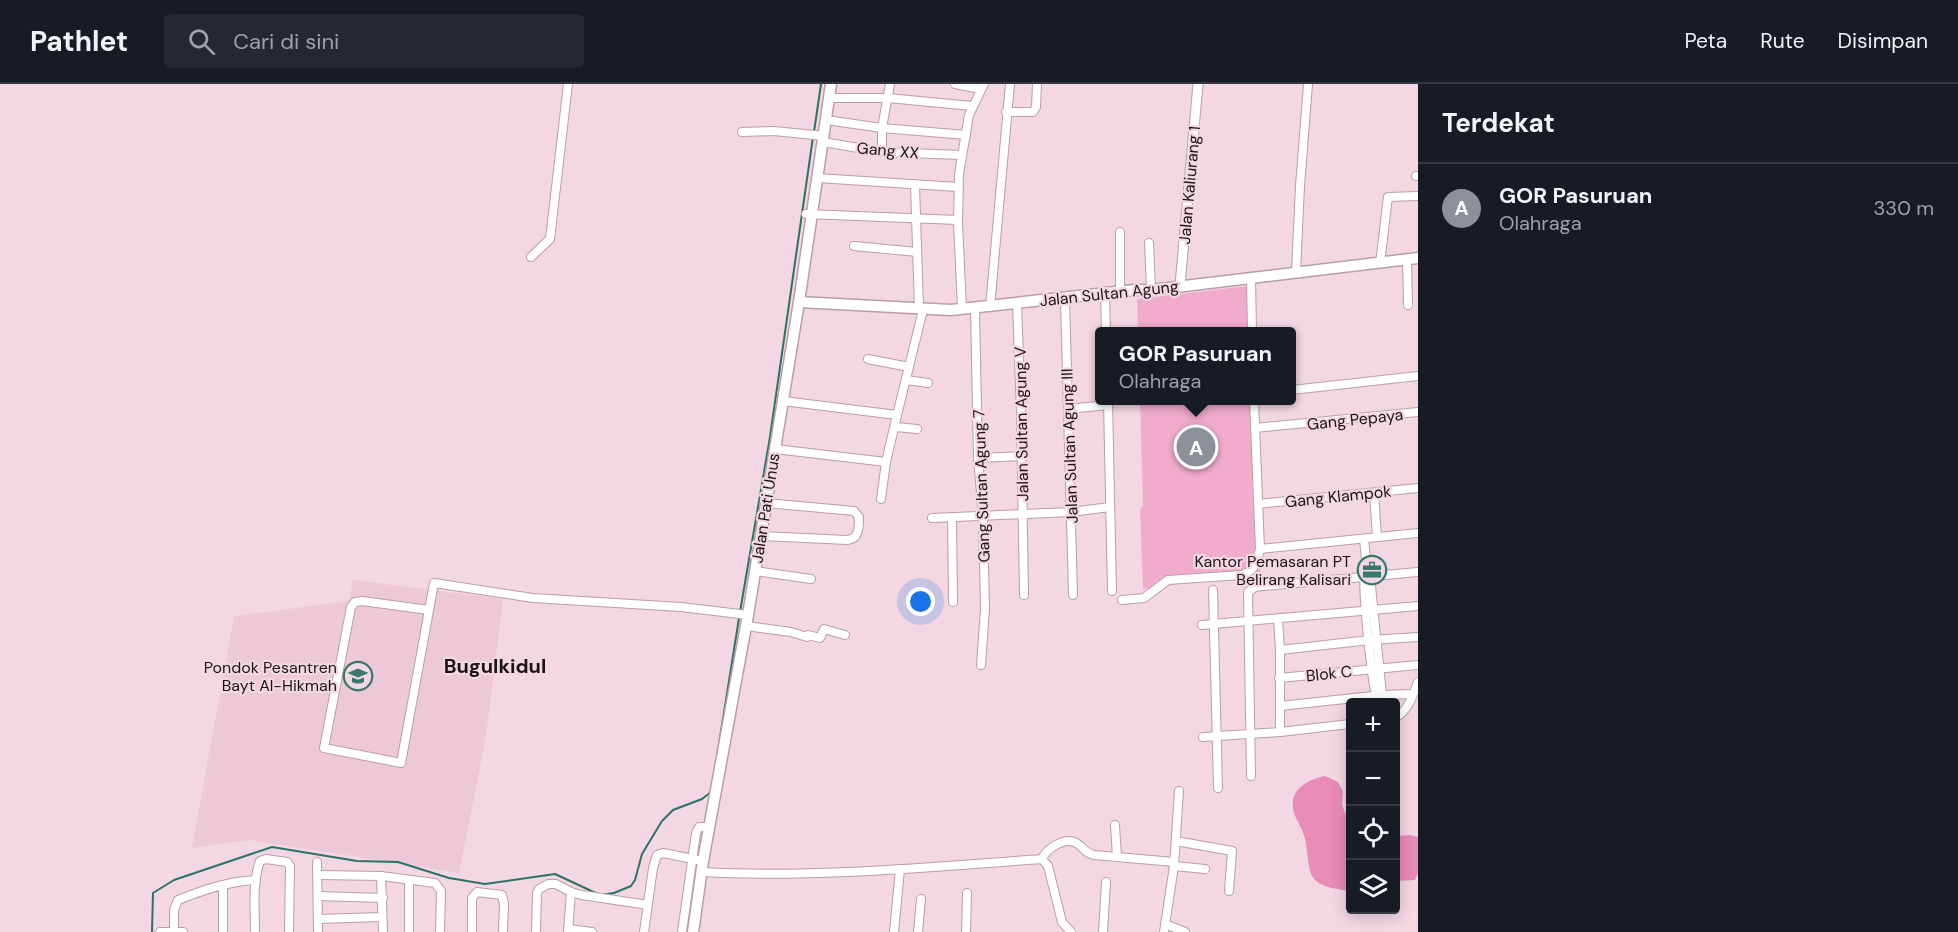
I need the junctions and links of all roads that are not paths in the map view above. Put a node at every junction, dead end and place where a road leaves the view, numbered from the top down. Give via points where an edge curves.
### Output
1 (568, 84) edge
2 (831, 84) edge
3 (890, 84) edge
4 (955, 84) edge
5 (1010, 84) edge
6 (1038, 84) edge
7 (1198, 84) edge
8 (1308, 84) edge
9 (982, 87) edge
10 (829, 98) junction
11 (888, 98) junction
12 (972, 106) junction
13 (1006, 112) junction
14 (826, 120) junction
15 (882, 128) junction
16 (742, 132) dead end
17 (960, 134) junction
18 (818, 137) junction
19 (882, 152) junction
20 (958, 155) junction
21 (817, 178) junction
22 (915, 185) junction
23 (955, 186) junction
24 (1418, 196) edge
25 (809, 214) junction
26 (916, 218) junction
27 (953, 220) junction
28 (1120, 232) dead end
29 (1149, 243) dead end
30 (854, 246) dead end
31 (917, 252) junction
32 (531, 257) dead end
33 (1413, 258) edge
34 (1380, 263) junction
35 (1296, 272) junction
36 (1251, 278) junction
37 (1180, 285) junction
38 (1151, 290) junction
39 (1119, 292) junction
40 (1105, 293) junction
41 (1065, 298) junction
42 (799, 302) junction
43 (1017, 303) junction
44 (1408, 305) dead end
45 (990, 307) junction
46 (975, 308) junction
47 (956, 309) junction
48 (921, 310) junction
49 (1106, 327) edge
50 (1252, 327) edge
51 (868, 359) dead end
52 (909, 367) junction
53 (1418, 376) edge
54 (906, 380) junction
55 (928, 383) dead end
56 (1296, 390) edge
57 (783, 400) junction
58 (1095, 405) edge
59 (1108, 405) edge
60 (1255, 405) edge
61 (1068, 409) junction
62 (1418, 412) edge
63 (897, 415) junction
64 (896, 427) junction
65 (1259, 428) junction
66 (917, 429) dead end
67 (775, 449) junction
68 (1022, 456) junction
69 (978, 459) junction
70 (886, 462) junction
71 (1418, 488) edge
72 (1374, 493) junction
73 (880, 499) dead end
74 (766, 503) junction
75 (1261, 504) junction
76 (1110, 507) junction
77 (1071, 512) junction
78 (1023, 513) junction
79 (983, 516) junction
80 (952, 517) junction
81 (932, 518) dead end
82 (1418, 532) edge
83 (760, 536) junction
84 (1377, 537) junction
85 (1364, 539) junction
86 (1263, 549) junction
87 (755, 571) junction
88 (1418, 572) edge
89 (1367, 574) junction
90 (811, 579) dead end
91 (1213, 590) dead end
92 (1112, 591) dead end
93 (1024, 595) dead end
94 (1074, 595) dead end
95 (1122, 600) dead end
96 (953, 602) dead end
97 (1418, 606) edge
98 (1370, 609) junction
99 (429, 610) junction
100 (744, 616) junction
101 (1278, 619) junction
102 (1249, 620) junction
103 (1214, 624) junction
104 (1202, 625) dead end
105 (845, 635) dead end
106 (1418, 637) edge
107 (1373, 639) junction
108 (1280, 650) junction
109 (981, 665) dead end
110 (1418, 665) edge
111 (1375, 668) junction
112 (1279, 678) junction
113 (1418, 682) edge
114 (1413, 694) junction
115 (1379, 698) edge
116 (1386, 698) edge
117 (1346, 701) edge
118 (1280, 706) junction
119 (1400, 714) edge
120 (1346, 724) edge
121 (1280, 732) junction
122 (1249, 733) junction
123 (1216, 736) junction
124 (1203, 737) dead end
125 (1251, 776) dead end
126 (1218, 788) dead end
127 (1179, 791) dead end
128 (1115, 825) dead end
129 (1176, 841) junction
130 (1046, 853) junction
131 (1117, 857) junction
132 (317, 862) dead end
133 (699, 862) junction
134 (1174, 864) junction
135 (900, 869) junction
136 (1205, 869) dead end
137 (319, 876) junction
138 (381, 876) junction
139 (256, 880) junction
140 (409, 880) junction
141 (1106, 882) dead end
142 (223, 885) junction
143 (1229, 891) dead end
144 (571, 892) junction
145 (967, 893) dead end
146 (318, 896) junction
147 (383, 898) junction
148 (921, 899) dead end
149 (648, 905) junction
150 (382, 917) junction
151 (318, 919) junction
152 (1165, 928) edge
153 (569, 931) edge
154 (160, 932) edge
155 (174, 932) edge
156 (183, 932) edge
157 (223, 932) edge
158 (255, 932) edge
159 (290, 932) edge
160 (318, 932) edge
161 (383, 932) edge
162 (409, 932) edge
163 (440, 932) edge
164 (472, 932) edge
165 (503, 932) edge
166 (536, 932) edge
167 (592, 932) edge
168 (644, 932) edge
169 (682, 932) edge
170 (693, 932) edge
171 (894, 932) edge
172 (918, 932) edge
173 (966, 932) edge
174 (1071, 932) edge
175 (1103, 932) edge
176 (1185, 932) edge

1 - 32 street via 550,239
2 - 10 main road, Jalan Pati Unus
3 - 11 street
4 - 9 street
5 - 13 street
6 - 13 street via 1033,112
7 - 37 street, Jalan Kaliurang 1
8 - 35 street
9 - 12 street
10 - 11 street
10 - 14 main road, Jalan Pati Unus
11 - 12 street
11 - 15 street
12 - 17 street
13 - 45 street
14 - 15 street
14 - 18 main road, Jalan Pati Unus
15 - 17 street
15 - 19 street
16 - 18 street, Gang XX
17 - 20 street
18 - 19 street, Gang XX
18 - 21 main road, Jalan Pati Unus
19 - 20 street, Gang XX
20 - 23 street
21 - 22 street
21 - 25 main road, Jalan Pati Unus
22 - 23 street
22 - 26 street
23 - 27 street
24 - 34 street via 1387,198
25 - 26 street
25 - 42 main road, Jalan Pati Unus
26 - 27 street
26 - 31 street
27 - 47 street
28 - 39 street
29 - 38 street
30 - 31 street
31 - 48 street
33 - 34 main road, Jalan Sultan Agung
33 - 44 street
34 - 35 main road, Jalan Sultan Agung
35 - 36 main road, Jalan Sultan Agung
36 - 37 main road, Jalan Sultan Agung
36 - 50 street
37 - 38 main road, Jalan Sultan Agung
38 - 39 main road, Jalan Sultan Agung
39 - 40 main road, Jalan Sultan Agung
40 - 41 main road, Jalan Sultan Agung
40 - 49 street
41 - 43 main road, Jalan Sultan Agung
41 - 61 street, Jalan Sultan Agung III
42 - 48 main road, Jalan Sultan Agung
42 - 57 main road, Jalan Pati Unus
43 - 45 main road, Jalan Sultan Agung
43 - 68 street, Jalan Sultan Agung V
45 - 46 main road, Jalan Sultan Agung
46 - 47 main road, Jalan Sultan Agung
46 - 69 street, Gang Sultan Agung 7
47 - 48 main road, Jalan Sultan Agung
48 - 52 street
51 - 52 street
52 - 54 street
53 - 56 street
54 - 55 street
54 - 63 street
57 - 63 street
57 - 67 main road, Jalan Pati Unus
58 - 61 street
59 - 76 street
60 - 65 street
61 - 77 street, Jalan Sultan Agung III
62 - 65 street, Gang Pepaya
63 - 64 street
64 - 66 street
64 - 70 street
65 - 75 street
67 - 70 street
67 - 74 main road, Jalan Pati Unus
68 - 69 street
68 - 78 street, Jalan Sultan Agung V
69 - 79 street, Gang Sultan Agung 7
70 - 73 street
71 - 72 street, Gang Klampok
72 - 75 street, Gang Klampok
72 - 84 street
74 - 83 main road, Jalan Pati Unus
74 - 83 street via 854,511 859,517 857,534 847,540
75 - 86 street
76 - 77 street
76 - 92 street
77 - 78 street
77 - 94 street, Jalan Sultan Agung III
78 - 79 street
78 - 93 street, Jalan Sultan Agung V
79 - 80 street
79 - 109 street, Gang Sultan Agung 7 via 985,609
80 - 81 street
80 - 96 street
82 - 84 street
83 - 87 main road, Jalan Pati Unus
84 - 85 street
85 - 86 street
85 - 89 street
86 - 95 street via 1249,573 1168,580 1144,598
87 - 90 street
87 - 100 main road, Jalan Pati Unus
88 - 89 street
89 - 98 street
89 - 102 street via 1255,587 1248,592
91 - 103 street
97 - 98 street
98 - 101 street
98 - 107 street
99 - 99 street via 401,763 324,748 351,607 362,601
99 - 100 street via 434,583 534,598 681,607
100 - 105 street via 807,637 820,638 824,629
100 - 133 main road, Jalan Pati Unus
101 - 102 street
101 - 108 street
102 - 103 street
102 - 122 street
103 - 104 street
103 - 123 street
106 - 107 street
107 - 108 street
107 - 111 street
108 - 112 street
110 - 111 street, Blok C
111 - 112 street, Blok C
111 - 115 street
112 - 118 street
113 - 114 street
114 - 116 street
114 - 119 street
117 - 118 street
118 - 121 street
120 - 121 street
121 - 122 street
122 - 123 street
122 - 125 street
123 - 124 street
123 - 126 street
127 - 129 street
128 - 131 street
129 - 134 street
129 - 143 street via 1232,851
130 - 131 street via 1072,841 1086,853
130 - 135 street
130 - 174 street via 1062,922
131 - 134 street
132 - 137 street
133 - 135 street via 744,874
133 - 149 street via 657,855
133 - 169 street
133 - 170 main road, Jalan Pati Unus
134 - 136 street
134 - 152 street
135 - 171 street
137 - 138 street
137 - 146 street
138 - 140 street
138 - 147 street
139 - 142 street
139 - 158 street
139 - 159 street via 262,860 289,864
140 - 162 street
140 - 163 street via 440,887
141 - 175 street
142 - 155 street via 178,900
142 - 157 street
144 - 149 street
144 - 153 street
144 - 166 street via 556,884 539,889
145 - 173 street
146 - 147 street
146 - 151 street
147 - 150 street
148 - 172 street
149 - 168 street
150 - 151 street
150 - 161 street
151 - 160 street
152 - 176 street
153 - 167 street
154 - 155 street
155 - 156 street
164 - 165 street via 477,892 502,895

